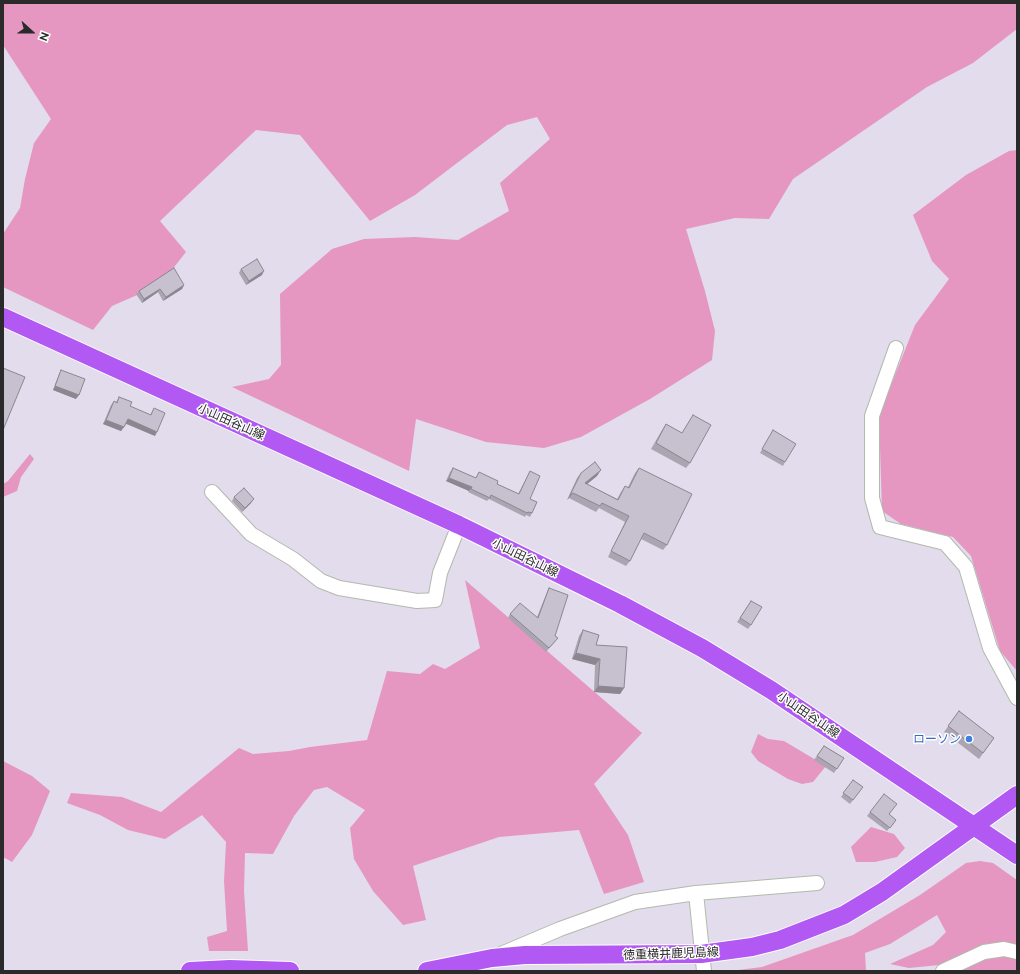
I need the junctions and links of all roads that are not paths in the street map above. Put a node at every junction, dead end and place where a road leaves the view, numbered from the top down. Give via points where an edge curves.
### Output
1 (3, 317) edge
2 (896, 348) dead end
3 (212, 492) dead end
4 (459, 525) junction
5 (1017, 698) edge
6 (1017, 795) edge
7 (975, 826) junction
8 (1017, 855) edge
9 (817, 883) dead end
10 (696, 893) junction
11 (1017, 952) edge
12 (492, 958) junction
13 (703, 963) edge
14 (190, 971) edge
15 (290, 971) edge
16 (427, 971) edge
17 (943, 971) edge

1 - 4 main road, 小山田谷山線
2 - 5 street via 872,416 872,498 880,527 945,543 966,567 990,648
3 - 4 street via 251,534 293,559 321,581 339,588 417,601 435,600 440,573
4 - 7 main road, 小山田谷山線 via 620,604 702,648 771,690
6 - 7 main road, 徳重横井鹿児島線
7 - 8 main road, 小山田谷山線
7 - 13 main road, 徳重横井鹿児島線 via 882,892 844,915 780,940
9 - 10 street
10 - 12 street via 635,902
10 - 13 street
11 - 17 street via 1004,949 984,952
12 - 13 main road, 徳重横井鹿児島線 via 525,955
12 - 16 main road, 徳重横井鹿児島線
14 - 15 main road

